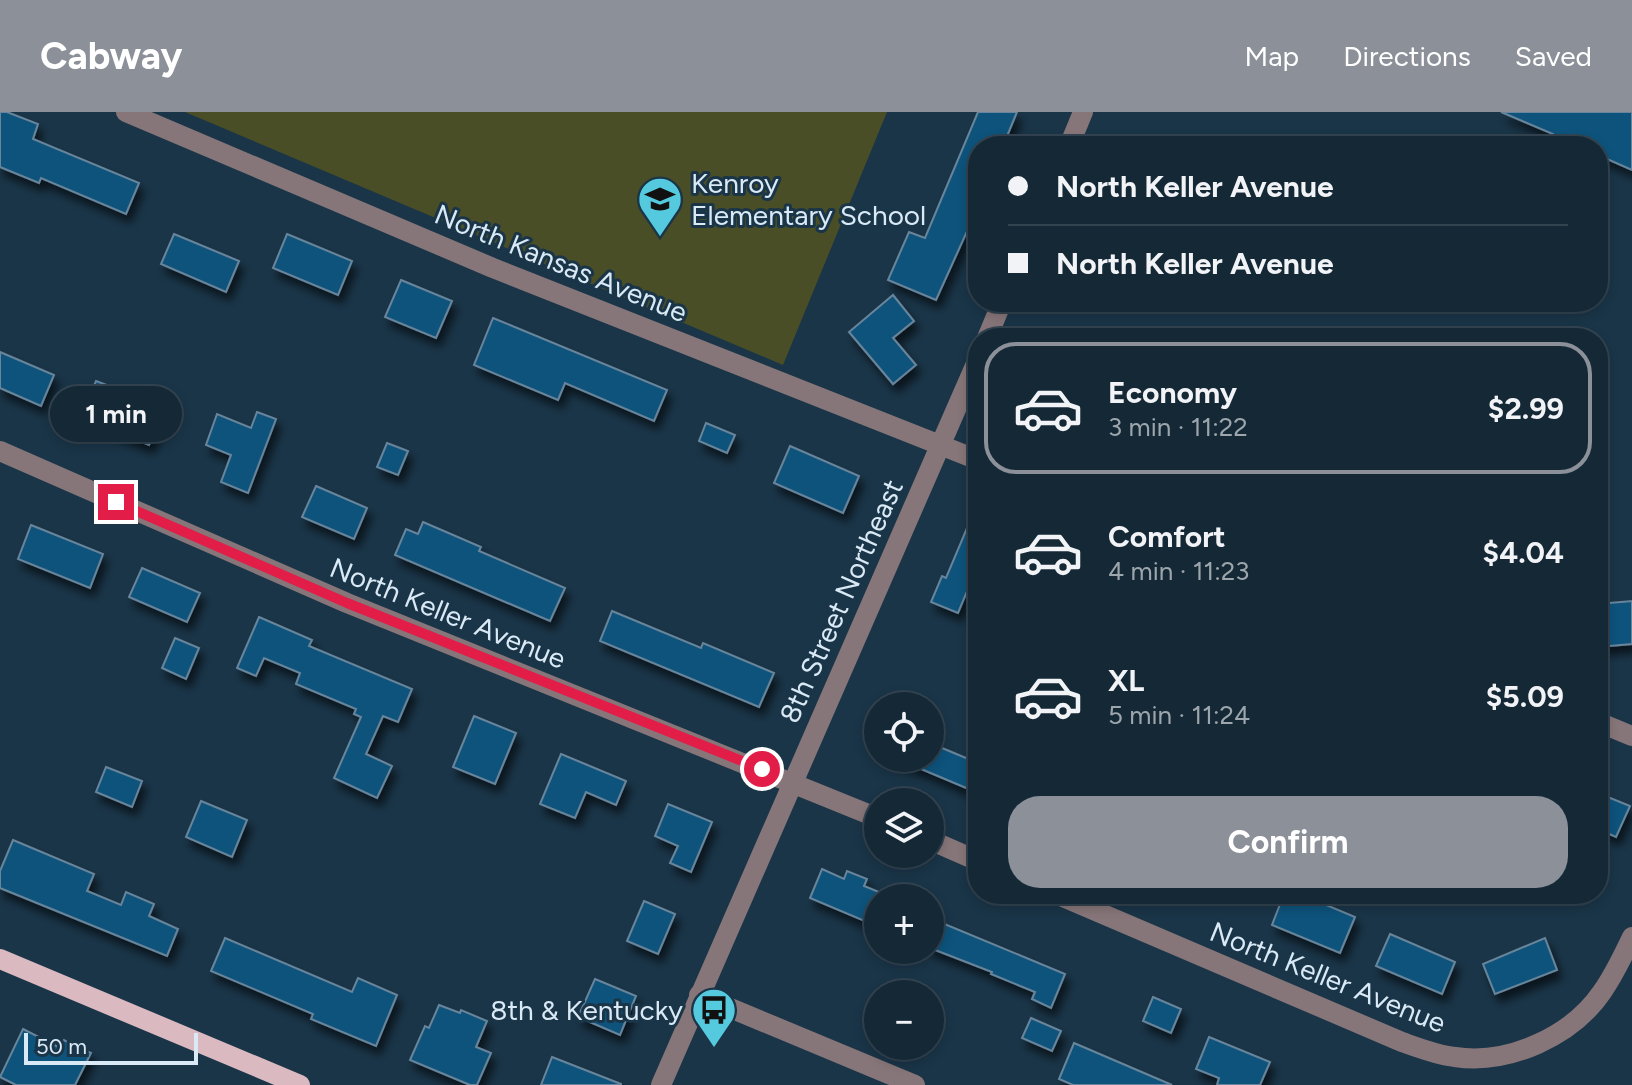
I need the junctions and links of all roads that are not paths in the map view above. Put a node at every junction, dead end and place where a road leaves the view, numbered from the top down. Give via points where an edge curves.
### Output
1 (126, 112) edge
2 (1083, 112) edge
3 (1073, 136) edge
4 (968, 383) edge
5 (942, 444) junction
6 (0, 451) edge
7 (968, 456) edge
8 (1608, 726) edge
9 (1632, 736) edge
10 (792, 781) junction
11 (864, 812) edge
12 (944, 846) edge
13 (968, 857) edge
14 (1079, 904) edge
15 (1632, 937) edge
16 (0, 959) edge
17 (699, 995) junction
18 (300, 1085) edge
19 (661, 1085) edge
20 (915, 1085) edge

1 - 5 street, North Kansas Avenue via 493,268
2 - 3 street
4 - 5 street, 8th Street Northeast
5 - 7 street, North Kansas Avenue
5 - 10 street, 8th Street Northeast
6 - 10 street, North Keller Avenue via 347,603
8 - 9 street
10 - 11 street, North Keller Avenue
10 - 17 street, 8th Street Northeast
12 - 13 street
14 - 15 street, North Keller Avenue via 1402,1042 1455,1057 1512,1054 1549,1038 1601,994
16 - 18 main road
17 - 19 street, 8th Street Northeast
17 - 20 street

